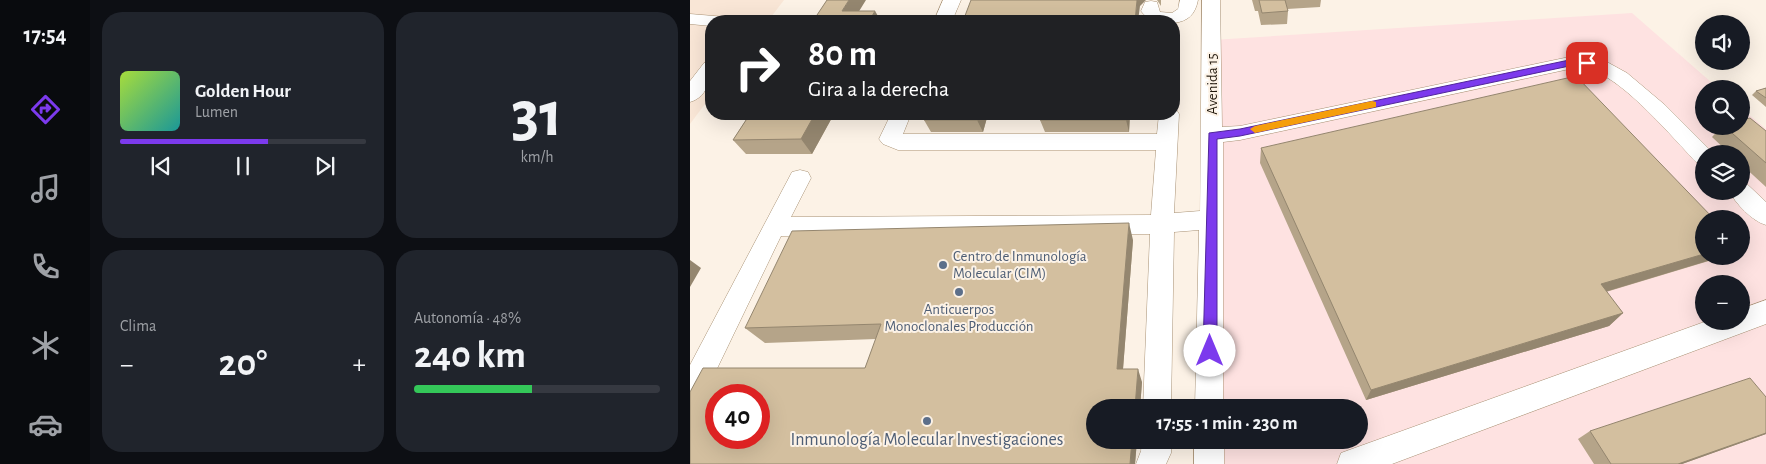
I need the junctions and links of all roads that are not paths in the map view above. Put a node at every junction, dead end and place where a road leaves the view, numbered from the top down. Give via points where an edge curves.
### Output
1 (952, 0) edge
2 (1189, 0) edge
3 (1211, 0) edge
4 (1151, 6) dead end
5 (946, 15) edge
6 (1153, 15) edge
7 (1180, 17) edge
8 (690, 19) edge
9 (705, 20) edge
10 (705, 75) edge
11 (690, 95) edge
12 (898, 120) edge
13 (1169, 120) edge
14 (1212, 136) junction
15 (1167, 142) junction
16 (1695, 147) edge
17 (800, 178) dead end
18 (1749, 200) edge
19 (1766, 216) edge
20 (1211, 219) junction
21 (1162, 224) junction
22 (774, 227) junction
23 (1766, 312) edge
24 (1750, 318) edge
25 (1717, 330) edge
26 (690, 394) edge
27 (1157, 399) edge
28 (1209, 399) edge
29 (1156, 449) edge
30 (1209, 449) edge
31 (1151, 464) edge
32 (1209, 464) edge
33 (1352, 464) edge

1 - 5 street
2 - 7 street via 1188,8
3 - 14 street, Avenida 15
4 - 6 street
8 - 9 street
10 - 11 street
12 - 15 street via 890,139 898,142
13 - 15 street
14 - 16 street via 1240,133 1574,62 1607,69 1633,87
14 - 20 street, Avenida 15
15 - 21 street
17 - 22 street
18 - 19 street
20 - 21 street
20 - 28 street, Avenida 15
21 - 22 street
21 - 27 street
22 - 26 street
23 - 24 street
25 - 33 street
29 - 31 street
30 - 32 street

